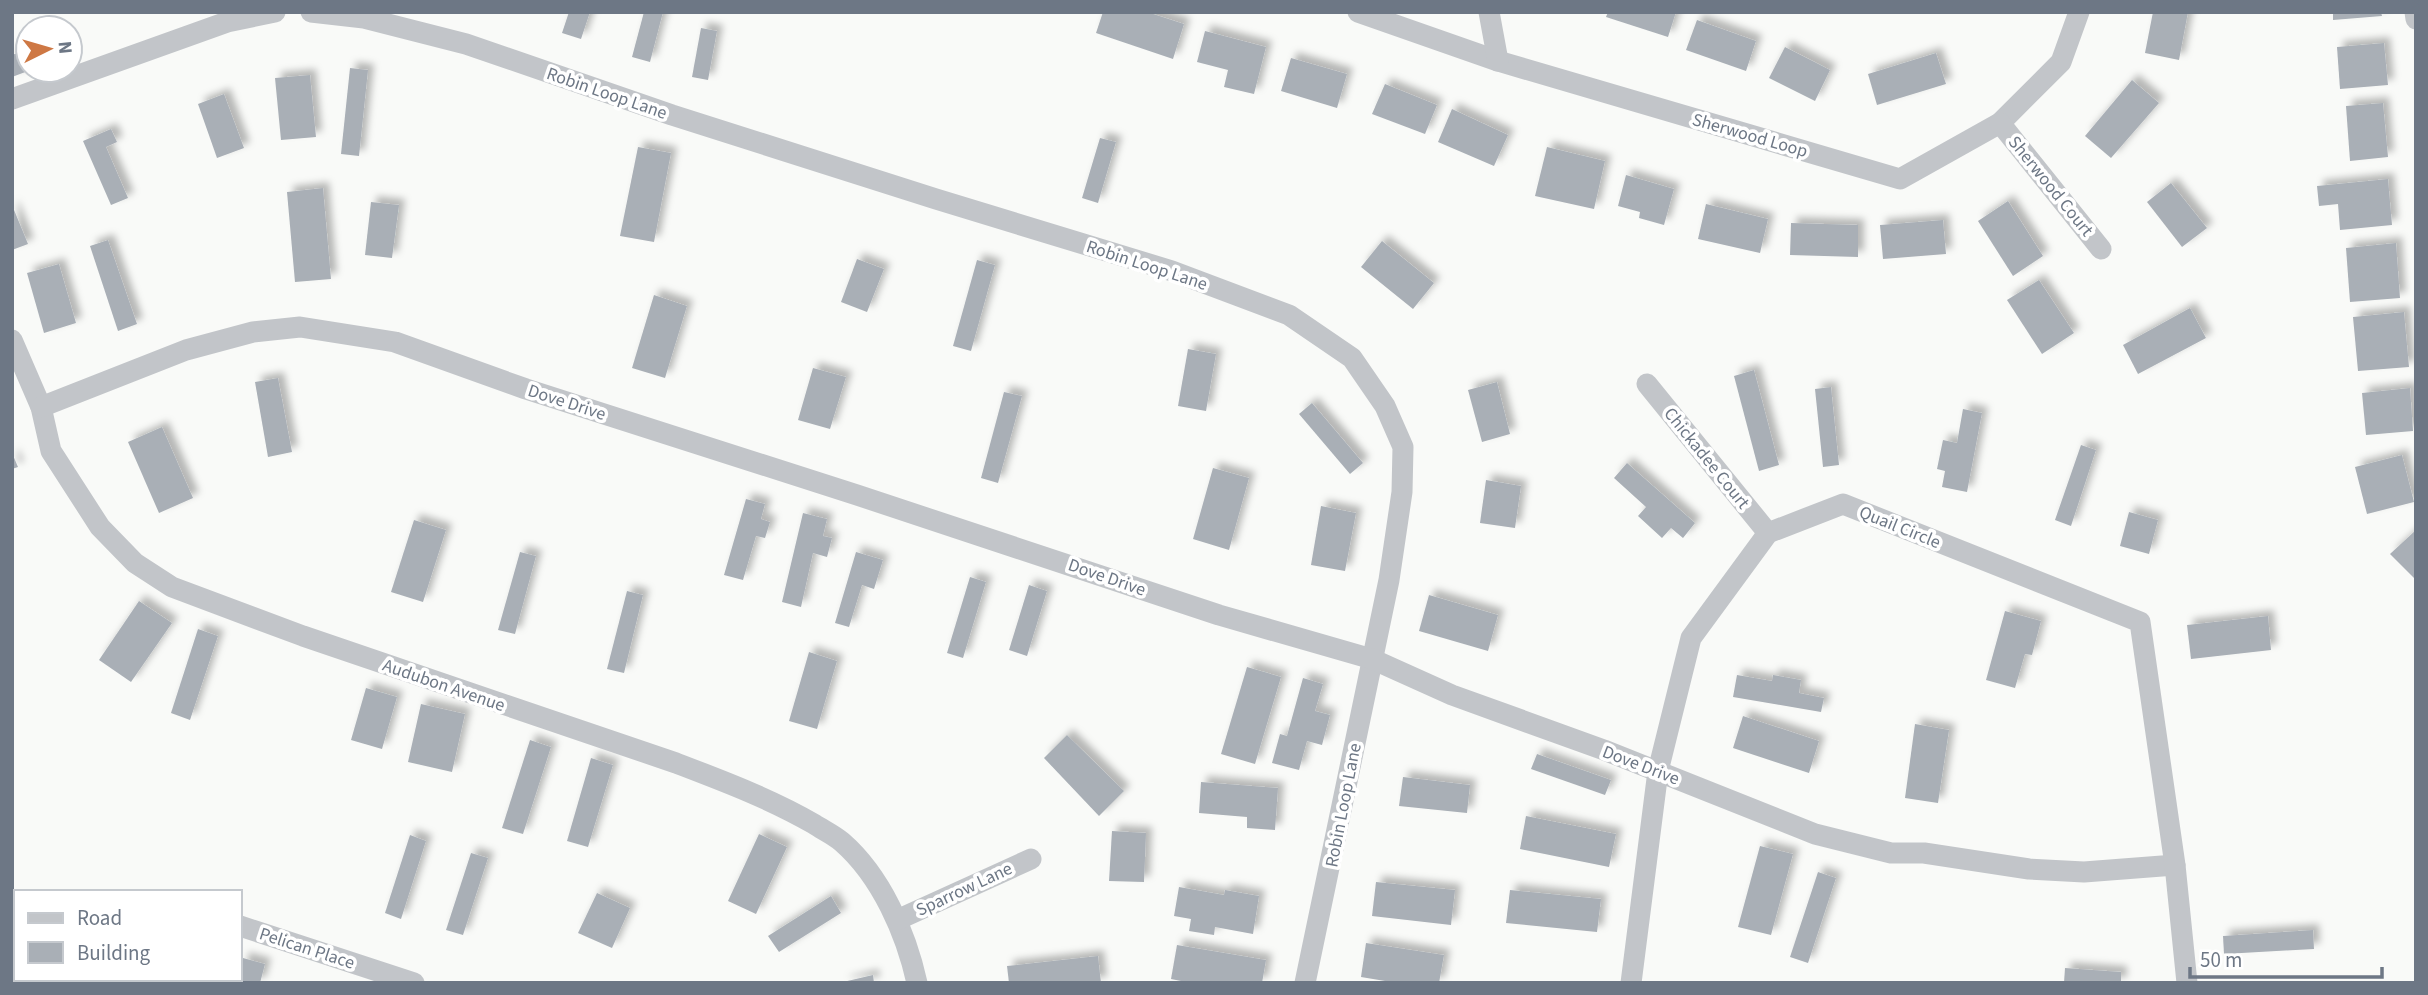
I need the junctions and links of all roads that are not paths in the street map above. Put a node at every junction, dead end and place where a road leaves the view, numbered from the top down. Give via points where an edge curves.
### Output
1 (275, 12) edge
2 (311, 12) edge
3 (1358, 12) edge
4 (1489, 12) edge
5 (2079, 12) edge
6 (2415, 12) edge
7 (2416, 19) edge
8 (1498, 61) junction
9 (12, 99) edge
10 (2000, 122) junction
11 (2101, 249) dead end
12 (12, 340) edge
13 (1647, 384) dead end
14 (41, 407) junction
15 (1768, 533) junction
16 (1371, 659) junction
17 (1658, 771) junction
18 (1031, 859) dead end
19 (2175, 865) junction
20 (897, 919) junction
21 (242, 927) edge
22 (414, 983) edge
23 (917, 983) edge
24 (1306, 983) edge
25 (1631, 983) edge
26 (2188, 983) edge

1 - 9 street via 227,22
2 - 16 street, Robin Loop Lane via 364,18 466,44 764,144 1172,271 1289,315 1353,358 1385,405 1403,447 1393,555
3 - 8 street, Sherwood Loop
4 - 8 street
5 - 10 street, Sherwood Loop via 2062,62
6 - 7 street
8 - 10 street, Sherwood Loop via 1900,179
10 - 11 street, Sherwood Court
12 - 14 street, Audubon Avenue
13 - 15 street, Chickadee Court
14 - 16 street, Dove Drive via 186,350 253,332 300,327 395,342 1229,619
14 - 20 street, Audubon Avenue via 51,451 100,527 135,563 172,587 760,796 840,839 858,858
15 - 17 street via 1691,638
15 - 19 street, Quail Circle via 1843,504 2140,622
16 - 17 street, Dove Drive via 1452,695
16 - 24 street, Robin Loop Lane
17 - 19 street, Dove Drive via 1815,834 1891,853 2084,872
17 - 25 street
18 - 20 street, Sparrow Lane
19 - 26 street, Quail Circle
20 - 23 street, Audubon Avenue
21 - 22 street, Pelican Place

